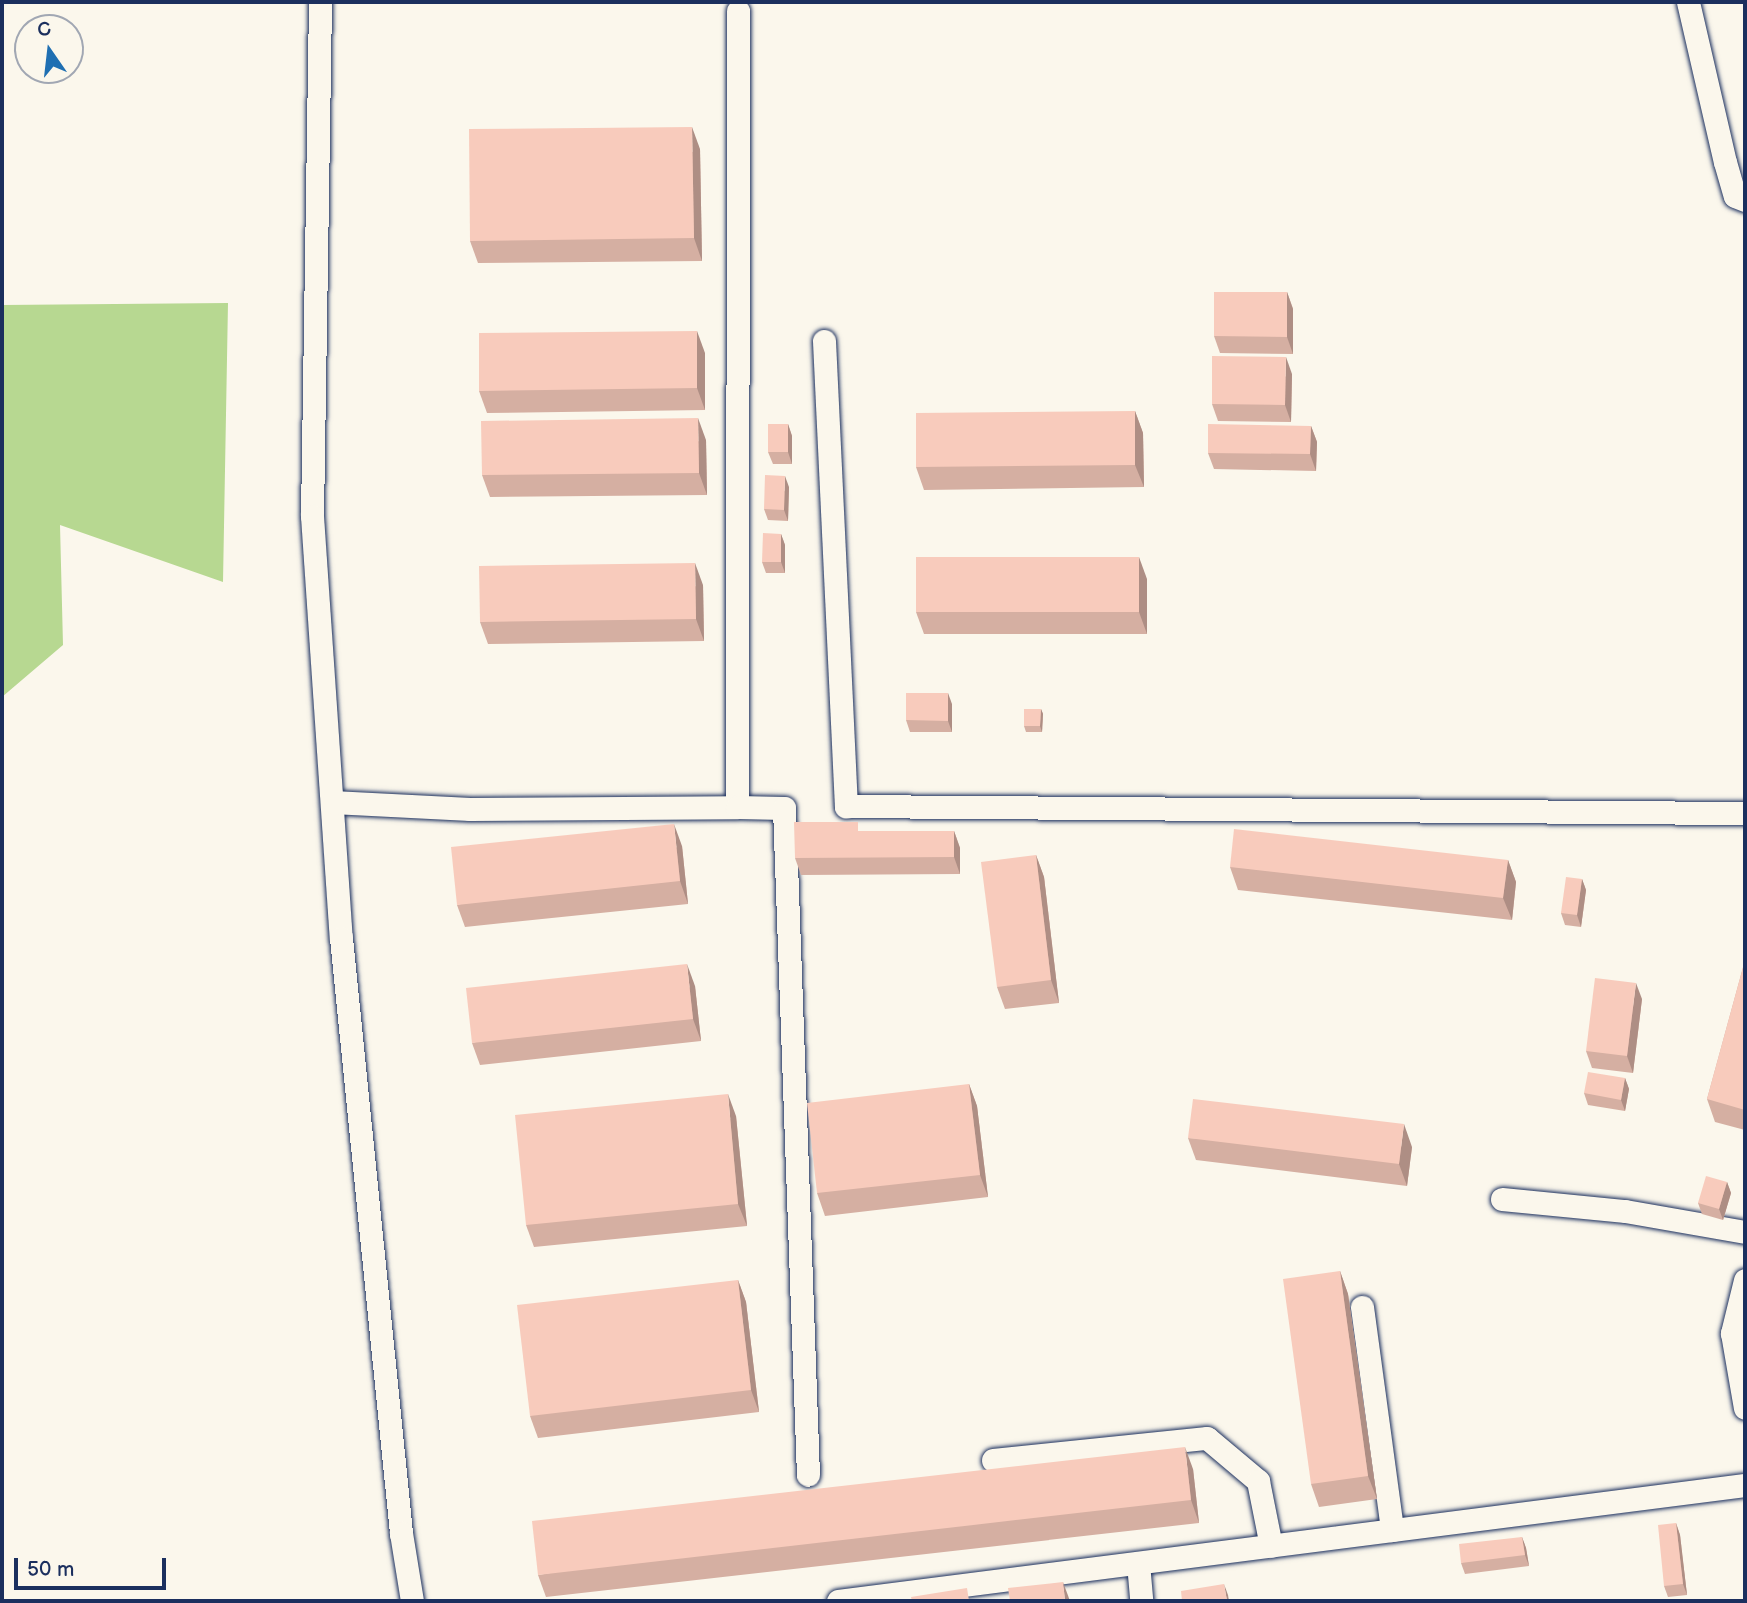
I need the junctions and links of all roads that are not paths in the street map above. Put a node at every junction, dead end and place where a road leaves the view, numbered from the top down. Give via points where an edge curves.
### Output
1 (320, 2) edge
2 (1688, 2) edge
3 (738, 11) dead end
4 (1745, 200) edge
5 (824, 341) dead end
6 (332, 802) junction
7 (737, 807) junction
8 (1745, 813) edge
9 (1503, 1199) dead end
10 (1745, 1232) edge
11 (1745, 1280) edge
12 (1362, 1307) dead end
13 (1745, 1408) edge
14 (993, 1460) dead end
15 (808, 1475) dead end
16 (1745, 1485) edge
17 (1392, 1530) junction
18 (1271, 1546) junction
19 (1138, 1563) junction
20 (412, 1601) edge
21 (838, 1601) edge
22 (1142, 1601) edge

1 - 6 street via 312,516
2 - 4 street via 1725,162 1735,196
3 - 7 street
5 - 8 street via 846,806
6 - 7 street via 470,809
6 - 20 street via 401,1534
7 - 15 street via 784,808
9 - 10 street via 1625,1211
11 - 13 street via 1732,1334
12 - 17 street
14 - 18 street via 1207,1438 1258,1481
16 - 17 street
17 - 18 street
18 - 19 street
19 - 21 street
19 - 22 street

